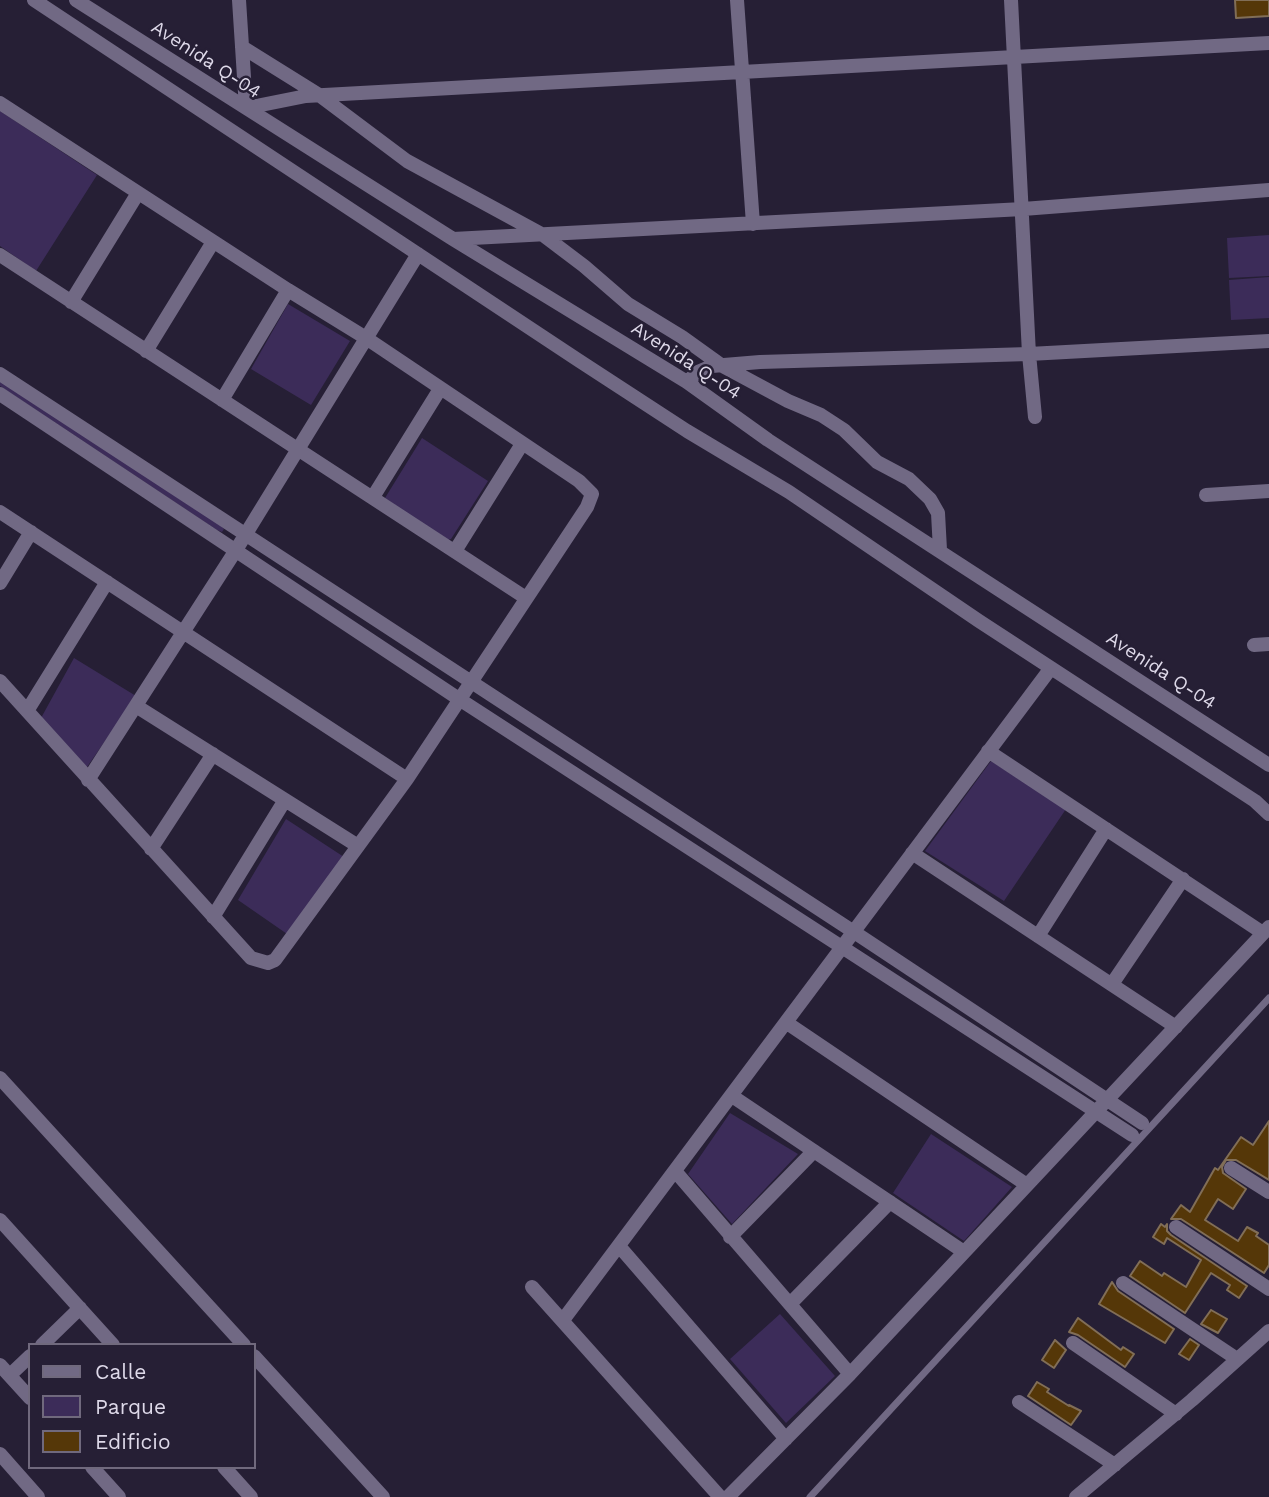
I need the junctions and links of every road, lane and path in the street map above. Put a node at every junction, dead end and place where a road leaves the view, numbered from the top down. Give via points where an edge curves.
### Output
1 (34, 0) edge
2 (76, 0) edge
3 (239, 0) edge
4 (737, 0) edge
5 (1011, 0) edge
6 (1269, 43) edge
7 (242, 47) junction
8 (1015, 58) junction
9 (743, 73) junction
10 (319, 95) junction
11 (0, 103) edge
12 (246, 108) junction
13 (1269, 190) edge
14 (138, 193) junction
15 (1023, 209) junction
16 (753, 223) junction
17 (543, 235) junction
18 (453, 239) junction
19 (213, 242) junction
20 (418, 254) junction
21 (0, 255) edge
22 (288, 290) junction
23 (71, 302) junction
24 (366, 338) junction
25 (1269, 341) edge
26 (146, 351) junction
27 (1029, 355) junction
28 (721, 365) junction
29 (0, 374) edge
30 (687, 382) junction
31 (440, 389) junction
32 (0, 394) edge
33 (222, 400) junction
34 (1035, 417) dead end
35 (522, 444) junction
36 (299, 448) junction
37 (1269, 491) edge
38 (1206, 495) dead end
39 (373, 497) junction
40 (0, 512) edge
41 (31, 533) junction
42 (245, 534) junction
43 (236, 550) junction
44 (940, 550) junction
45 (455, 551) junction
46 (107, 582) junction
47 (0, 583) edge
48 (526, 598) junction
49 (183, 632) junction
50 (1051, 668) junction
51 (0, 681) edge
52 (471, 682) junction
53 (459, 699) junction
54 (136, 706) junction
55 (27, 711) junction
56 (549, 733) junction
57 (988, 751) junction
58 (212, 754) junction
59 (536, 754) junction
60 (1269, 765) edge
61 (407, 779) junction
62 (88, 780) junction
63 (285, 800) junction
64 (1269, 814) edge
65 (1106, 829) junction
66 (358, 846) junction
67 (151, 849) junction
68 (912, 853) junction
69 (1183, 879) junction
70 (781, 885) junction
71 (767, 905) junction
72 (213, 917) junction
73 (1266, 930) edge
74 (854, 932) junction
75 (1038, 936) junction
76 (843, 948) junction
77 (1112, 984) junction
78 (1269, 998) edge
79 (787, 1023) junction
80 (1176, 1027) junction
81 (0, 1078) edge
82 (732, 1096) junction
83 (1107, 1101) junction
84 (1097, 1112) junction
85 (814, 1151) junction
86 (1231, 1168) dead end
87 (675, 1171) junction
88 (1027, 1185) junction
89 (1269, 1192) edge
90 (890, 1202) junction
91 (0, 1220) edge
92 (1176, 1227) dead end
93 (730, 1237) junction
94 (619, 1246) junction
95 (964, 1252) junction
96 (1123, 1283) dead end
97 (532, 1287) dead end
98 (1269, 1289) edge
99 (790, 1304) junction
100 (80, 1308) junction
101 (563, 1320) junction
102 (1269, 1331) edge
103 (44, 1343) edge
104 (111, 1343) edge
105 (242, 1343) edge
106 (1073, 1343) dead end
107 (28, 1357) edge
108 (256, 1358) edge
109 (1237, 1359) junction
110 (5, 1370) edge
111 (850, 1374) junction
112 (28, 1396) edge
113 (1019, 1402) dead end
114 (1176, 1414) junction
115 (786, 1439) junction
116 (0, 1454) edge
117 (1115, 1465) junction
118 (94, 1469) edge
119 (226, 1469) edge
120 (38, 1497) edge
121 (119, 1497) edge
122 (251, 1497) edge
123 (383, 1497) edge
124 (720, 1497) edge
125 (728, 1497) edge
126 (810, 1497) edge
127 (1076, 1497) edge

1 - 20 street
2 - 12 street, Avenida Q-04
3 - 7 street
4 - 9 street
5 - 8 street
6 - 8 street
7 - 10 street
7 - 12 street
8 - 9 street
8 - 15 street
9 - 10 street
9 - 16 street
10 - 12 street
10 - 17 street via 407,161
11 - 14 street
12 - 18 street, Avenida Q-04
13 - 15 street
14 - 19 street
14 - 23 street
15 - 16 street
15 - 27 street
16 - 17 street
17 - 18 street
17 - 28 street via 628,304
18 - 30 street, Avenida Q-04
19 - 22 street
19 - 26 street
20 - 24 street
20 - 50 street via 687,431 789,492
21 - 23 street
22 - 24 street
22 - 33 street
23 - 26 street
24 - 31 street
24 - 36 street
25 - 27 street
26 - 33 street
27 - 28 street
27 - 34 street
28 - 30 street via 698,372
28 - 44 street via 821,415 877,461 909,480 938,513
29 - 42 street
30 - 44 street, Avenida Q-04 via 768,440
31 - 35 street
31 - 39 street
32 - 43 street
33 - 36 street
35 - 45 street
35 - 48 street via 592,494
36 - 39 street
36 - 42 street
37 - 38 street
39 - 45 street
40 - 41 street
41 - 46 street
41 - 47 street
42 - 43 street
42 - 52 street
43 - 49 street
43 - 53 street
44 - 60 street, Avenida Q-04
45 - 48 street
46 - 49 street
46 - 55 street
48 - 52 street
49 - 54 street
49 - 61 street
50 - 57 street
50 - 64 street
51 - 55 street
52 - 53 street
52 - 56 street
53 - 59 street
53 - 61 street
54 - 58 street
54 - 62 street
55 - 62 street
56 - 59 street
56 - 70 street
57 - 65 street
57 - 68 street
58 - 63 street
58 - 67 street
59 - 71 street
61 - 66 street
62 - 67 street
63 - 66 street
63 - 72 street
65 - 69 street
65 - 75 street
66 - 72 street via 275,960 268,963 251,958
67 - 72 street
68 - 74 street
68 - 75 street
69 - 73 street
69 - 77 street
70 - 71 street
70 - 74 street
71 - 76 street
73 - 80 street
74 - 76 street
74 - 83 street
75 - 77 street
76 - 79 street
76 - 84 street
77 - 80 street
78 - 126 lane
79 - 82 street
79 - 88 street
80 - 83 street
81 - 105 street
82 - 85 street
82 - 87 street
83 - 84 street
83 - 84 street via 1137,1129
84 - 88 street
85 - 90 street
85 - 93 street
86 - 89 street
87 - 93 street
87 - 94 street
88 - 95 street
90 - 95 street
90 - 99 street
91 - 100 street
92 - 98 street
93 - 99 street
94 - 101 street
94 - 115 street
95 - 111 street
96 - 109 street
97 - 101 street
99 - 111 street
100 - 103 street
100 - 104 street
101 - 124 street
102 - 109 street
106 - 114 street
107 - 110 street
108 - 123 street
109 - 114 street
110 - 112 street
111 - 115 street
113 - 117 street
114 - 117 street
115 - 125 street
116 - 120 street
117 - 127 street
118 - 121 street
119 - 122 street

